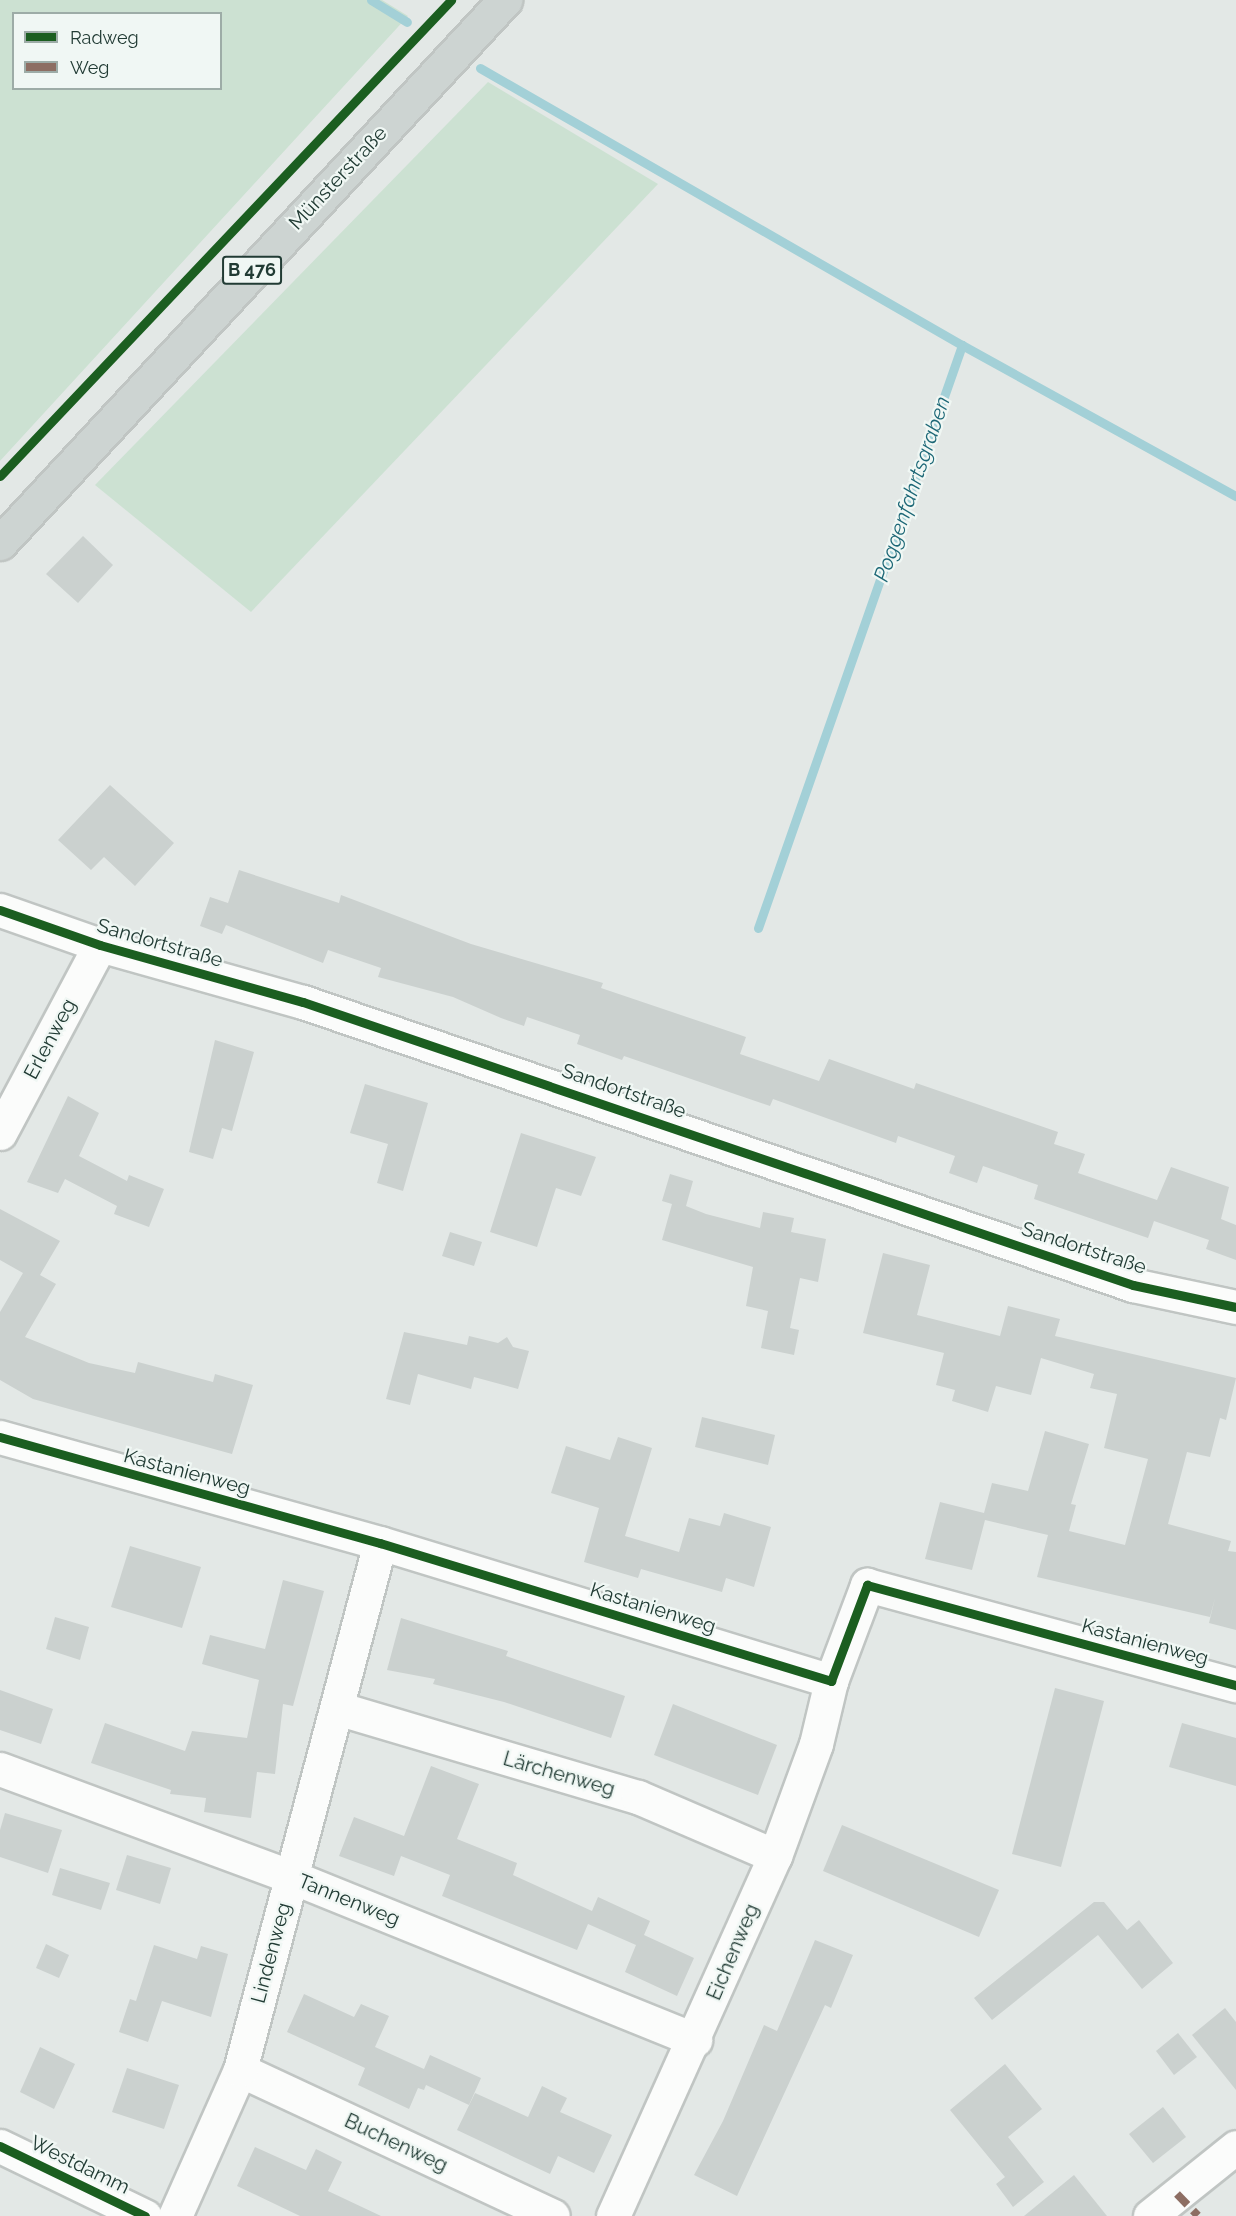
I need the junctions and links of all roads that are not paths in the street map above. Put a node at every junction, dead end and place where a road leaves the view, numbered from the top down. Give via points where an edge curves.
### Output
1 (506, 0) edge
2 (0, 543) edge
3 (0, 910) edge
4 (100, 945) junction
5 (0, 1133) edge
6 (1236, 1307) edge
7 (0, 1437) edge
8 (380, 1543) junction
9 (831, 1681) junction
10 (1236, 1685) edge
11 (337, 1708) junction
12 (0, 1769) edge
13 (775, 1856) junction
14 (292, 1877) junction
15 (695, 2040) junction
16 (240, 2070) junction
17 (0, 2146) edge
18 (1236, 2147) edge
19 (145, 2216) edge
20 (175, 2216) edge
21 (553, 2216) edge
22 (613, 2216) edge
23 (1149, 2216) edge

1 - 2 main road, Münsterstraße / B 476
3 - 4 street, Sandortstraße
4 - 5 street, Erlenweg
4 - 6 street, Sandortstraße via 303,1002 1132,1285
7 - 8 street, Kastanienweg
8 - 9 street, Kastanienweg
8 - 11 street, Lindenweg
9 - 10 street, Kastanienweg via 867,1585
9 - 13 street, Eichenweg via 816,1744
11 - 13 street, Lärchenweg via 638,1797
11 - 14 street, Lindenweg
12 - 14 street, Tannenweg
13 - 15 street, Eichenweg
14 - 15 street, Tannenweg
14 - 16 street, Lindenweg
15 - 22 street, Eichenweg
16 - 20 street, Lindenweg
16 - 21 street, Buchenweg
17 - 19 street, Westdamm
18 - 23 street

